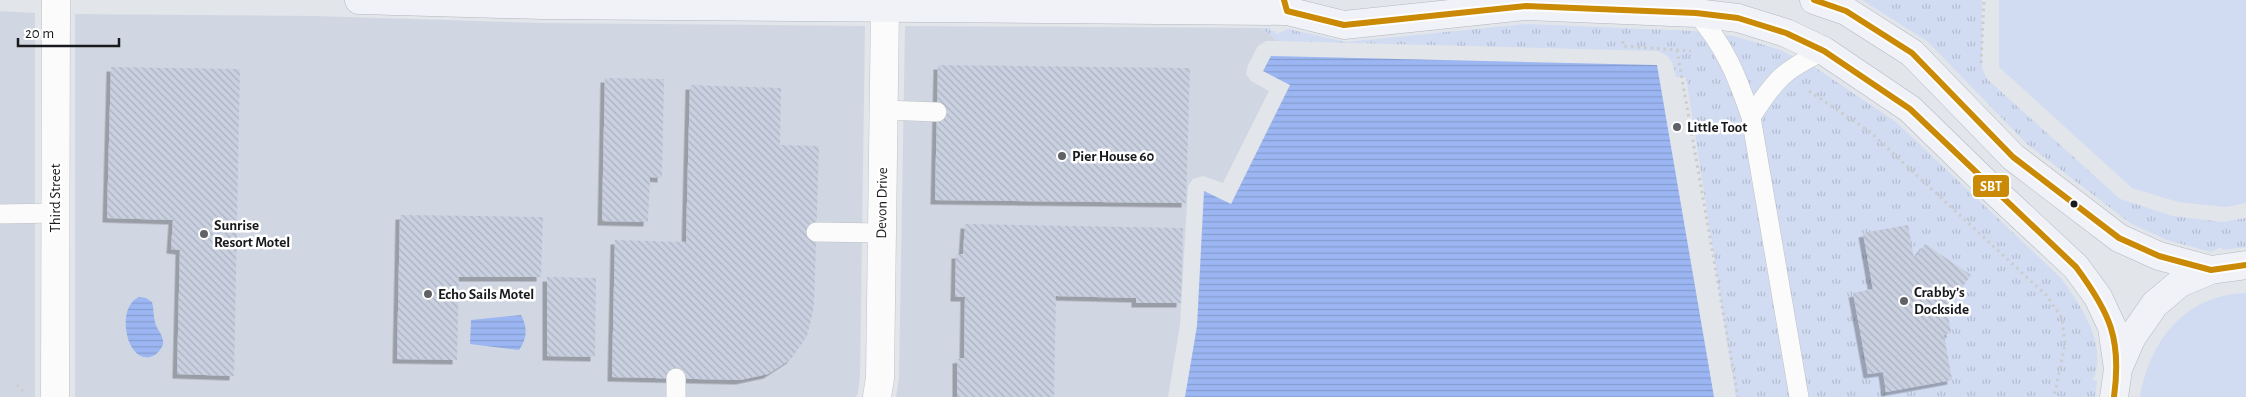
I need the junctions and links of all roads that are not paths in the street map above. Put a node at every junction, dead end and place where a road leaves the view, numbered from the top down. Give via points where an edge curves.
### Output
1 (56, 0) edge
2 (358, 0) edge
3 (1317, 0) edge
4 (1814, 0) edge
5 (543, 2) edge
6 (914, 4) edge
7 (885, 8) junction
8 (1287, 11) junction
9 (1696, 13) junction
10 (1824, 51) junction
11 (884, 110) junction
12 (937, 112) dead end
13 (1751, 117) junction
14 (55, 213) junction
15 (0, 214) edge
16 (816, 232) dead end
17 (882, 233) junction
18 (2246, 265) edge
19 (2211, 270) junction
20 (2118, 370) junction
21 (676, 378) dead end
22 (56, 397) edge
23 (676, 397) edge
24 (877, 397) edge
25 (1799, 397) edge
26 (2114, 397) edge

1 - 14 street, Third Street
2 - 5 main road
3 - 8 main road
4 - 19 main road via 1846,11 1912,52 2013,157 2119,238 2159,256
5 - 7 main road
6 - 7 main road
6 - 8 main road
7 - 11 street, Devon Drive
8 - 9 main road via 1344,25 1526,6
9 - 10 main road via 1738,18 1786,32
9 - 13 lane via 1714,34 1727,57
10 - 13 lane via 1783,74
10 - 20 main road via 1910,109 2076,267 2098,297 2112,326
11 - 12 lane
11 - 17 street, Devon Drive
13 - 25 lane
14 - 15 lane
14 - 22 street, Third Street
16 - 17 lane
17 - 24 street, Devon Drive
18 - 19 main road
19 - 20 main road via 2180,283 2154,304 2132,337
20 - 26 main road
21 - 23 lane

